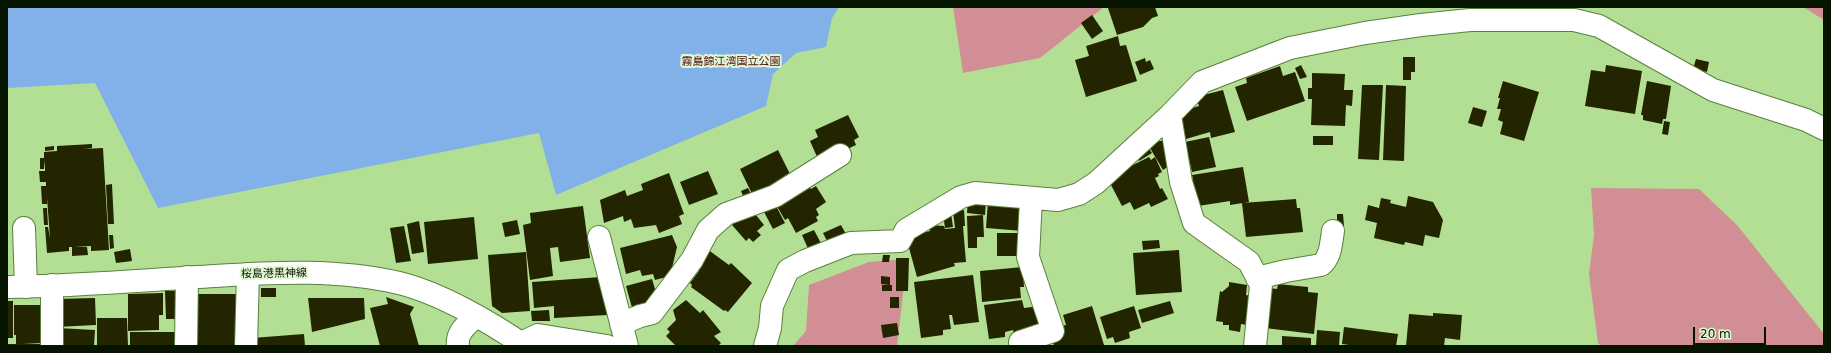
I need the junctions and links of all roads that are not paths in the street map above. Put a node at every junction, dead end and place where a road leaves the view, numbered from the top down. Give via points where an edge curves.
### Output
1 (1170, 115) junction
2 (1824, 130) edge
3 (840, 155) dead end
4 (1031, 199) junction
5 (24, 228) dead end
6 (1333, 231) dead end
7 (599, 237) dead end
8 (248, 274) junction
9 (187, 277) junction
10 (1257, 278) junction
11 (52, 285) junction
12 (16, 287) edge
13 (777, 307) junction
14 (476, 316) junction
15 (621, 324) junction
16 (523, 344) edge
17 (52, 346) edge
18 (186, 346) edge
19 (246, 346) edge
20 (458, 346) edge
21 (607, 346) edge
22 (627, 346) edge
23 (749, 346) edge
24 (765, 346) edge
25 (772, 346) edge
26 (1020, 346) edge
27 (1255, 346) edge

1 - 2 street via 1202,82 1290,48 1428,24 1470,20 1574,20 1599,26 1713,90 1806,120
1 - 4 street via 1096,183 1080,194 1058,200
1 - 10 street via 1181,182 1194,222 1249,262
3 - 15 street via 775,196 726,214 708,230 692,260 652,313
4 - 13 street via 975,192 961,197 906,230 900,241 851,243 805,261 788,270
4 - 26 street via 1028,257 1054,331 1029,338 1020,342
5 - 12 street
6 - 10 street via 1328,256 1320,265
7 - 15 street
8 - 9 street, 桜島港黒神線
8 - 14 street, 桜島港黒神線 via 313,273 399,283
8 - 19 street
9 - 11 street, 桜島港黒神線
9 - 18 street
10 - 27 street via 1260,284
11 - 12 street, 桜島港黒神線
11 - 17 street
13 - 23 street
13 - 24 street
13 - 25 street via 778,330
14 - 16 street, 桜島港黒神線
14 - 20 street via 459,334
15 - 22 street
16 - 21 street via 538,335

